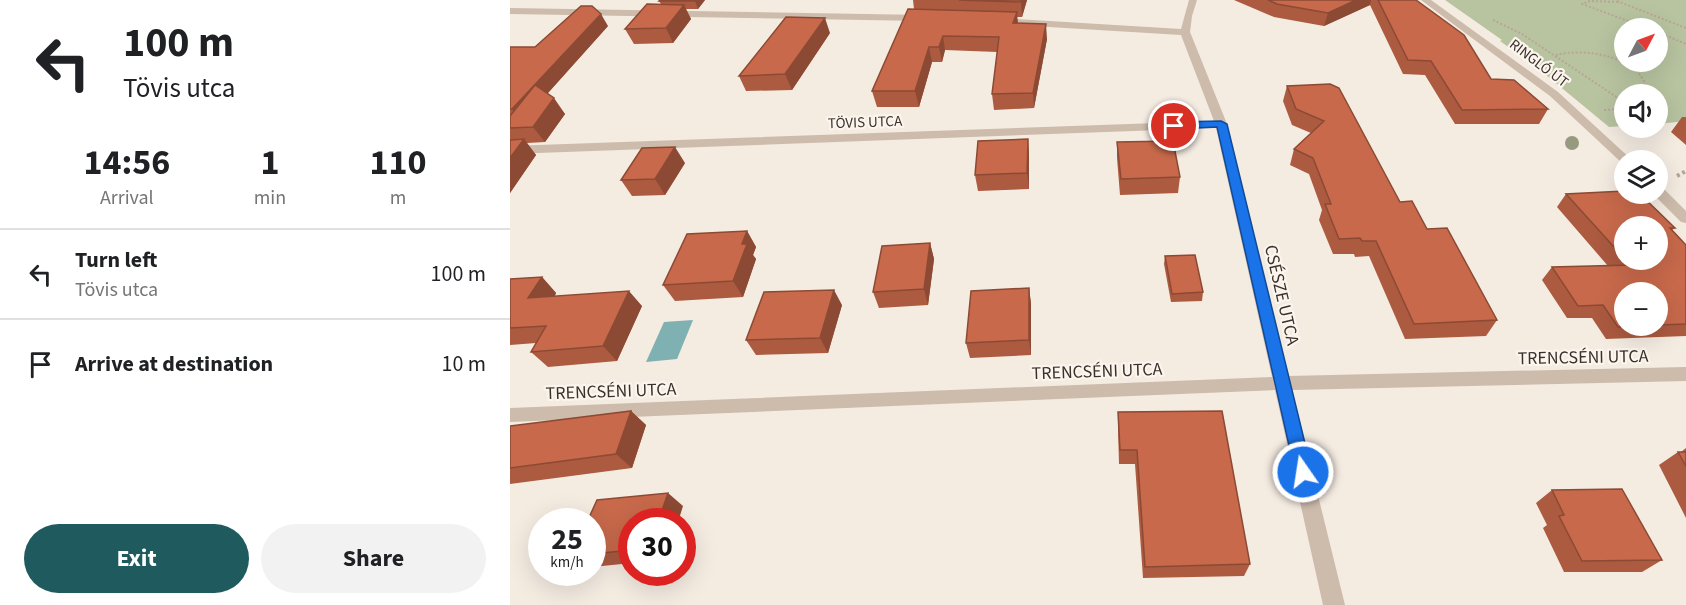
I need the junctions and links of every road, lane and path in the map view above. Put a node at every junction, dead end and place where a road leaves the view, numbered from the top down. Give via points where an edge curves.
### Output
1 (1193, 0) edge
2 (1425, 0) edge
3 (1614, 0) edge
4 (1618, 2) junction
5 (510, 11) edge
6 (1488, 17) dead end
7 (930, 18) edge
8 (1620, 18) edge
9 (986, 20) edge
10 (1686, 28) edge
11 (1185, 32) junction
12 (1668, 36) edge
13 (1686, 44) edge
14 (1555, 56) junction
15 (1646, 84) edge
16 (1614, 95) edge
17 (1221, 124) junction
18 (510, 150) edge
19 (1615, 150) edge
20 (1668, 201) edge
21 (1686, 219) edge
22 (1686, 374) edge
23 (1283, 383) junction
24 (510, 415) edge
25 (1334, 605) edge

1 - 11 street
2 - 19 street, RINGLÓ ÚT via 1554,94
3 - 4 path
4 - 8 path via 1582,4
4 - 10 path
5 - 7 street
6 - 14 path via 1522,33
9 - 11 street
11 - 17 street, CSÉSZE UTCA
12 - 13 path
14 - 15 path via 1578,51 1608,57 1624,63
14 - 16 path
17 - 18 street, TÖVIS UTCA
17 - 23 street, CSÉSZE UTCA
20 - 21 street
22 - 23 street, TRENCSÉNI UTCA
23 - 24 street, TRENCSÉNI UTCA
23 - 25 street, CSÉSZE UTCA

